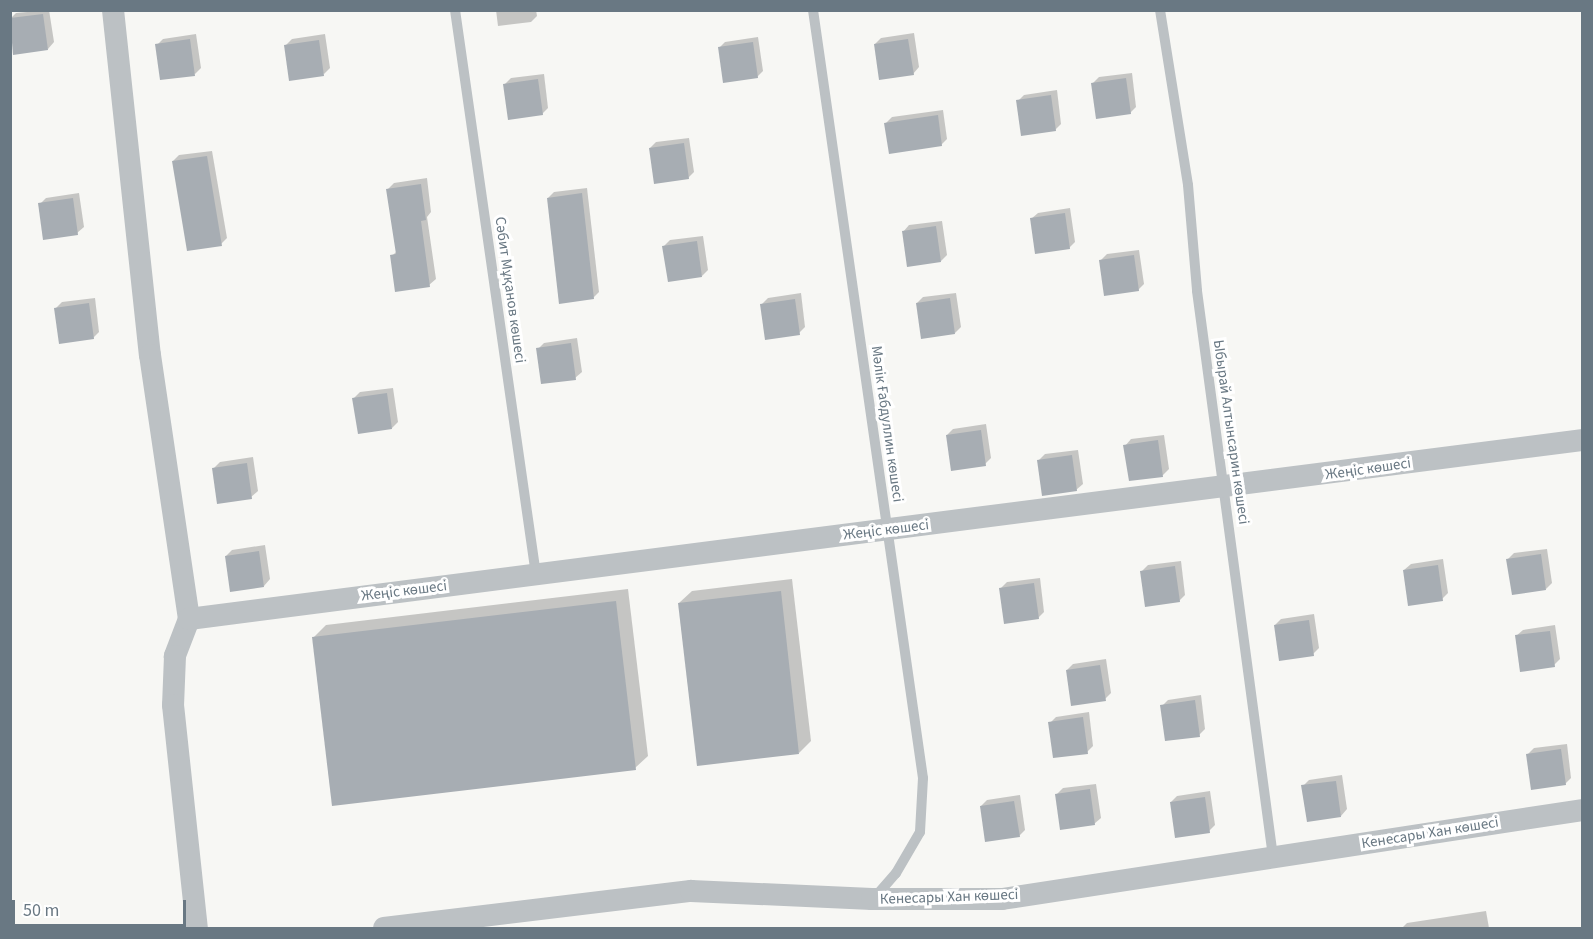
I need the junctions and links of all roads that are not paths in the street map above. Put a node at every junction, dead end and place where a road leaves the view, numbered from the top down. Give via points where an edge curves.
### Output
1 (113, 10) edge
2 (455, 10) edge
3 (813, 10) edge
4 (1160, 10) edge
5 (1582, 440) edge
6 (1224, 488) junction
7 (887, 530) junction
8 (536, 575) junction
9 (189, 619) junction
10 (1582, 810) edge
11 (1273, 857) junction
12 (872, 899) junction
13 (197, 928) edge
14 (384, 928) edge

1 - 9 street via 150,355
2 - 8 lane, Сәбит Мұқанов көшесі
3 - 7 lane, Мәлік Ғабдуллин көшесі
4 - 6 lane, Ыбырай Алтынсарин көшесі via 1188,185 1197,291
5 - 6 street, Жеңіс көшесі
6 - 7 street, Жеңіс көшесі
6 - 11 lane, Ыбырай Алтынсарин көшесі
7 - 8 street, Жеңіс көшесі
7 - 12 lane, Мәлік Ғабдуллин көшесі via 923,778 920,832 896,873
8 - 9 street, Жеңіс көшесі
9 - 13 street via 175,656 173,705
10 - 11 street, Кенесары Хан көшесі
11 - 12 street, Кенесары Хан көшесі via 1002,899
12 - 14 street, Кенесары Хан көшесі via 691,891

